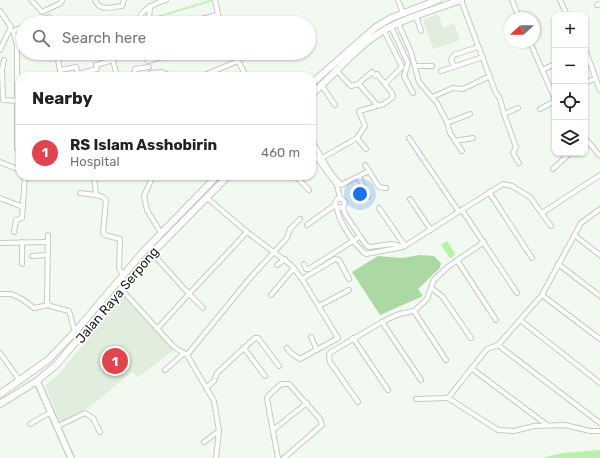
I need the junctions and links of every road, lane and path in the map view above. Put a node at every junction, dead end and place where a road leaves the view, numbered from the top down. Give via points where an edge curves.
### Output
1 (31, 0) edge
2 (62, 0) edge
3 (95, 0) edge
4 (166, 0) edge
5 (215, 0) edge
6 (398, 0) edge
7 (461, 0) edge
8 (512, 0) edge
9 (560, 0) edge
10 (435, 1) edge
11 (124, 2) edge
12 (150, 6) junction
13 (0, 10) edge
14 (435, 10) junction
15 (517, 12) edge
16 (566, 12) edge
17 (403, 13) junction
18 (217, 15) joint
19 (142, 16) edge
20 (149, 16) edge
21 (213, 16) edge
22 (416, 16) junction
23 (398, 23) junction
24 (391, 27) junction
25 (16, 30) edge
26 (384, 31) junction
27 (421, 31) dead end
28 (16, 42) edge
29 (478, 47) junction
30 (533, 48) edge
31 (0, 50) edge
32 (588, 56) edge
33 (482, 57) junction
34 (4, 60) dead end
35 (18, 60) edge
36 (58, 60) edge
37 (113, 60) edge
38 (113, 60) edge
39 (151, 60) edge
40 (148, 61) joint
41 (238, 61) joint
42 (552, 65) edge
43 (414, 66) junction
44 (432, 66) dead end
45 (454, 66) junction
46 (149, 67) junction
47 (60, 70) joint
48 (542, 70) junction
49 (337, 71) junction
50 (441, 71) dead end
51 (18, 72) edge
52 (77, 72) edge
53 (86, 72) edge
54 (116, 72) edge
55 (135, 72) edge
56 (150, 72) edge
57 (212, 72) edge
58 (244, 72) edge
59 (490, 76) junction
60 (596, 78) junction
61 (316, 80) edge
62 (588, 82) edge
63 (358, 84) junction
64 (385, 84) junction
65 (1, 86) edge
66 (322, 86) junction
67 (600, 90) edge
68 (316, 91) edge
69 (552, 91) edge
70 (413, 93) dead end
71 (432, 97) junction
72 (552, 99) edge
73 (16, 101) edge
74 (335, 105) dead end
75 (377, 105) junction
76 (518, 108) dead end
77 (540, 109) dead end
78 (470, 114) dead end
79 (504, 114) junction
80 (448, 123) junction
81 (357, 138) junction
82 (409, 138) dead end
83 (473, 138) dead end
84 (455, 141) junction
85 (588, 141) edge
86 (316, 148) edge
87 (366, 149) dead end
88 (462, 151) dead end
89 (600, 155) edge
90 (316, 156) edge
91 (567, 156) edge
92 (322, 158) junction
93 (0, 162) edge
94 (519, 163) dead end
95 (365, 165) dead end
96 (16, 168) edge
97 (553, 169) dead end
98 (369, 171) junction
99 (600, 175) edge
100 (359, 177) junction
101 (25, 180) edge
102 (94, 180) edge
103 (151, 180) edge
104 (213, 180) edge
105 (224, 180) edge
106 (299, 180) edge
107 (386, 188) dead end
108 (309, 190) dead end
109 (489, 192) junction
110 (80, 193) dead end
111 (96, 195) junction
112 (206, 197) junction
113 (0, 198) edge
114 (340, 198) junction
115 (368, 198) dead end
116 (410, 199) dead end
117 (336, 206) junction
118 (23, 207) junction
119 (343, 208) junction
120 (379, 208) dead end
121 (600, 209) edge
122 (461, 211) junction
123 (542, 213) junction
124 (300, 219) dead end
125 (307, 225) dead end
126 (551, 226) dead end
127 (431, 230) junction
128 (14, 232) dead end
129 (247, 232) junction
130 (161, 233) junction
131 (48, 235) dead end
132 (574, 235) junction
133 (360, 237) junction
134 (354, 241) junction
135 (22, 242) junction
136 (48, 242) junction
137 (484, 242) junction
138 (0, 243) edge
139 (404, 247) junction
140 (274, 251) junction
141 (152, 253) junction
142 (48, 255) junction
143 (600, 255) edge
144 (32, 256) dead end
145 (284, 258) junction
146 (532, 258) dead end
147 (457, 260) junction
148 (22, 264) dead end
149 (304, 264) dead end
150 (558, 264) junction
151 (277, 265) dead end
152 (294, 268) junction
153 (123, 274) junction
154 (349, 278) dead end
155 (302, 279) junction
156 (431, 288) junction
157 (121, 289) junction
158 (349, 290) dead end
159 (517, 293) dead end
160 (0, 294) edge
161 (189, 294) junction
162 (271, 295) dead end
163 (542, 295) junction
164 (600, 296) edge
165 (48, 304) junction
166 (319, 306) junction
167 (203, 308) dead end
168 (414, 312) junction
169 (496, 320) dead end
170 (520, 320) junction
171 (382, 322) junction
172 (81, 325) junction
173 (157, 329) junction
174 (86, 331) junction
175 (75, 332) junction
176 (311, 337) dead end
177 (354, 338) junction
178 (471, 338) dead end
179 (600, 339) edge
180 (498, 345) junction
181 (244, 348) junction
182 (287, 348) dead end
183 (317, 350) junction
184 (0, 353) edge
185 (185, 354) junction
186 (446, 360) dead end
187 (280, 366) dead end
188 (471, 368) junction
189 (165, 370) dead end
190 (266, 376) dead end
191 (421, 380) dead end
192 (20, 381) junction
193 (38, 381) junction
194 (600, 383) edge
195 (206, 388) junction
196 (388, 390) dead end
197 (0, 394) edge
198 (448, 398) junction
199 (416, 399) dead end
200 (358, 402) dead end
201 (307, 403) junction
202 (0, 404) edge
203 (51, 412) junction
204 (600, 423) edge
205 (30, 424) dead end
206 (58, 426) junction
207 (547, 426) junction
208 (273, 430) junction
209 (219, 431) junction
210 (600, 431) edge
211 (100, 432) dead end
212 (204, 442) dead end
213 (71, 458) edge
214 (216, 458) edge
215 (278, 458) edge
216 (284, 458) edge

1 - 2 street via 40,12 61,3
3 - 11 street via 99,7 122,6
4 - 12 street
5 - 18 street
6 - 17 street
7 - 14 main road
7 - 29 street
8 - 15 street
9 - 16 street
10 - 14 main road
10 - 17 main road
12 - 19 street
12 - 20 street
13 - 31 street via 11,27
14 - 22 main road
17 - 61 main road via 376,27
18 - 21 street
22 - 23 main road
22 - 27 street
23 - 24 main road
23 - 43 street via 411,52
24 - 26 main road
24 - 70 street via 408,63 404,76
25 - 28 street via 13,31
26 - 49 main road
26 - 64 street via 402,67
29 - 33 street
29 - 45 street via 454,55 451,60
30 - 48 street
32 - 60 street
33 - 45 street
33 - 59 street
34 - 65 street
35 - 51 street
36 - 47 street
37 - 53 street via 96,65 97,69
38 - 54 street
39 - 40 street
40 - 46 street
41 - 57 street
41 - 58 street
42 - 48 street
43 - 44 street
43 - 71 street via 419,82
45 - 50 street
46 - 55 street via 135,69
46 - 56 street
47 - 52 street via 76,67
48 - 69 street
49 - 63 street via 351,86
49 - 66 main road
59 - 71 street via 463,89 453,88
59 - 79 street
60 - 62 street
60 - 67 street
63 - 64 street via 372,72
63 - 75 street
64 - 75 street via 393,97 384,104
65 - 73 street via 3,100
66 - 68 main road
66 - 74 street
71 - 80 street
72 - 77 street
75 - 81 street via 359,111 365,126
76 - 79 street
78 - 80 street
79 - 94 street via 516,147 513,152
80 - 84 street via 449,132
81 - 87 street
81 - 92 street
82 - 122 street
83 - 84 street
84 - 88 street
85 - 89 street
86 - 92 street
90 - 114 street via 337,185
91 - 97 street
92 - 100 street via 341,185
93 - 96 street
95 - 98 street
98 - 100 street
98 - 107 street via 379,187
99 - 123 street
100 - 115 street
101 - 118 street
102 - 111 street
103 - 130 street via 144,196 147,210
104 - 130 main road, Jalan Raya Serpong
105 - 112 main road, Jalan Raya Serpong
106 - 108 street
109 - 122 street
109 - 123 street via 507,184 530,197
109 - 146 street
110 - 111 street
111 - 153 street via 106,200 104,234 120,240 119,268
112 - 129 street
112 - 141 main road, Jalan Raya Serpong
113 - 118 street
114 - 117 street via 336,201
114 - 119 street via 345,202
116 - 127 street
117 - 119 street
117 - 125 street
117 - 134 street via 339,218
118 - 128 street via 22,218 16,220
119 - 133 street
120 - 139 street
121 - 132 street via 581,223
122 - 127 street
122 - 137 street
123 - 126 street
124 - 140 street
127 - 139 street
129 - 140 street
129 - 161 street
130 - 153 main road, Jalan Raya Serpong
131 - 136 street
132 - 143 street
132 - 150 street
133 - 134 street
133 - 139 street via 369,247 393,244
134 - 139 street via 366,254
134 - 149 street via 309,269
135 - 136 street
135 - 138 street
135 - 148 street
136 - 142 street
137 - 147 street
137 - 159 street
140 - 145 street
140 - 185 street
141 - 157 main road, Jalan Raya Serpong
141 - 161 street
142 - 144 street
142 - 165 street
145 - 151 street
145 - 152 street
147 - 156 street via 434,280
147 - 169 street
150 - 163 street
150 - 164 street
152 - 155 street
152 - 162 street
153 - 172 main road, Jalan Raya Serpong
154 - 155 street via 335,259
155 - 166 street
156 - 168 street via 427,299
156 - 178 street via 442,296
157 - 173 street
157 - 174 main road, Jalan Raya Serpong
158 - 166 street
160 - 165 street via 11,294 34,308
161 - 167 street
161 - 173 street
163 - 170 street
163 - 179 street
165 - 175 street via 69,311
166 - 183 street via 338,338
168 - 171 street via 399,314
168 - 186 street
170 - 180 street
170 - 194 street
171 - 177 street
171 - 191 street
172 - 174 main road
172 - 175 main road, Jalan Raya Serpong
173 - 185 street
174 - 193 main road, Jalan Raya Serpong via 64,357
175 - 192 main road, Jalan Raya Serpong via 48,360
176 - 183 street
177 - 196 street
177 - 200 street via 331,352 329,359
180 - 188 street via 486,349
180 - 204 street
181 - 187 street via 258,338
181 - 190 street
181 - 195 street via 217,373 214,382
182 - 183 street via 300,359
184 - 192 street
185 - 189 street
185 - 195 street
188 - 198 street
188 - 207 street
192 - 197 main road, Jalan Raya Serpong
193 - 202 main road, Jalan Raya Serpong
193 - 203 main road
195 - 209 street via 216,408
198 - 199 street
198 - 207 street via 498,430 514,431
201 - 208 street
201 - 208 street via 291,385 281,384 267,399
201 - 216 street via 320,418 322,425
203 - 205 street
203 - 206 main road
206 - 211 street via 85,413 93,418
206 - 213 main road
207 - 210 street via 565,425
208 - 215 street
209 - 212 street
209 - 214 street

